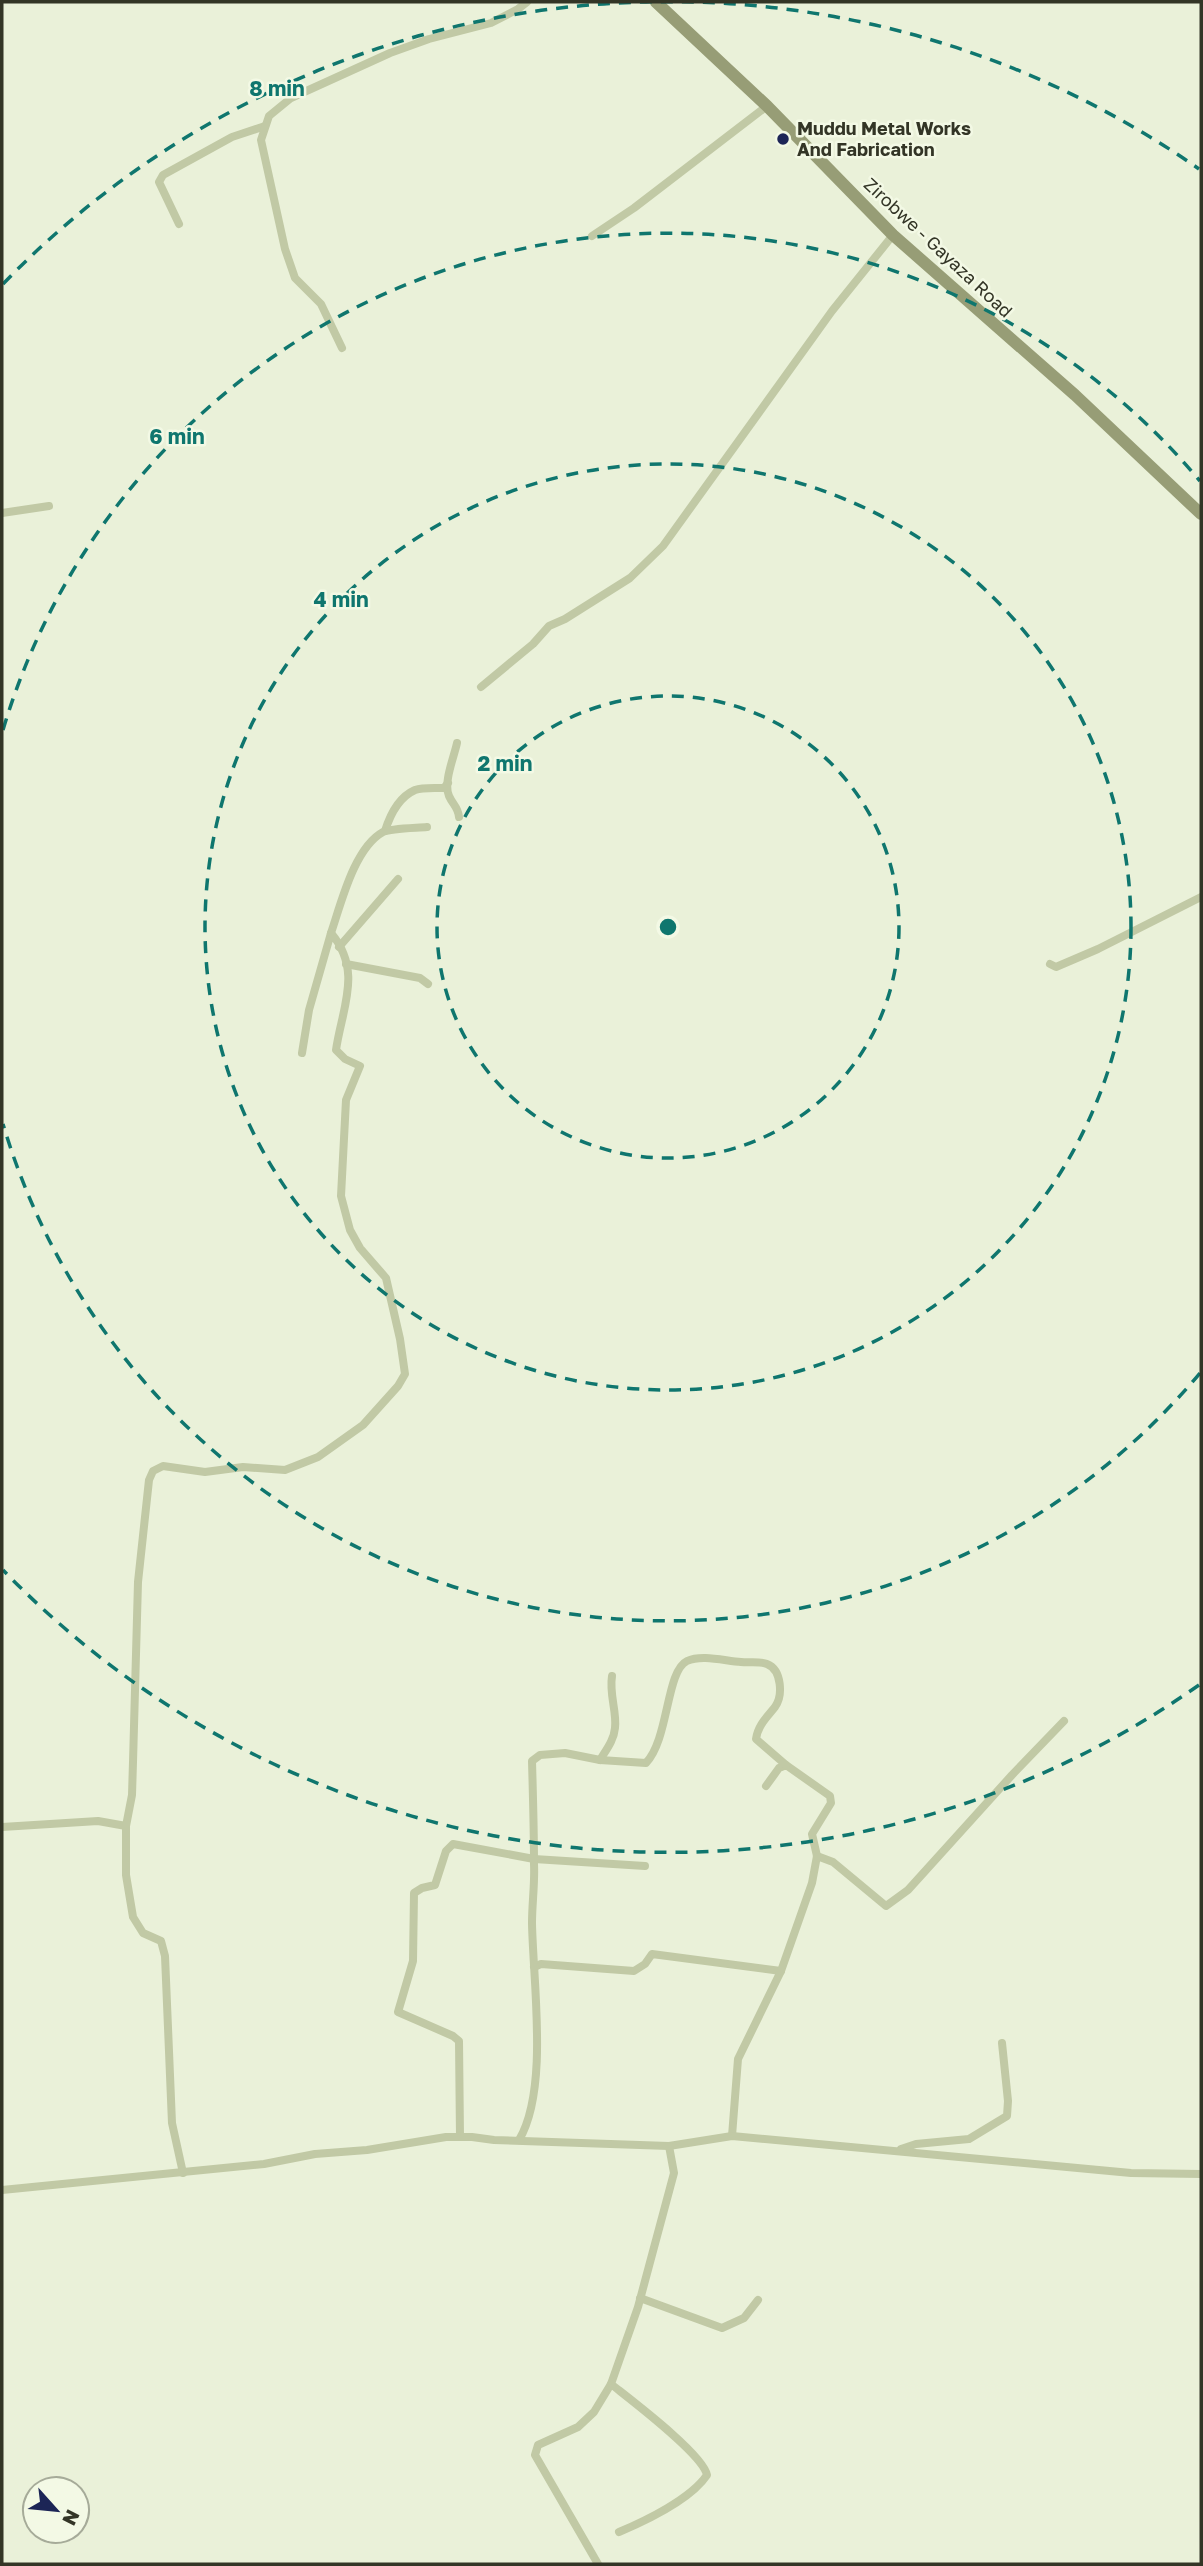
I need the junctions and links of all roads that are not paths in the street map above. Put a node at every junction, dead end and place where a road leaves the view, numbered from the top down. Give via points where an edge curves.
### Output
1 (527, 2) edge
2 (656, 2) edge
3 (767, 106) junction
4 (264, 126) junction
5 (179, 224) dead end
6 (893, 235) junction
7 (592, 236) dead end
8 (342, 348) dead end
9 (49, 506) dead end
10 (2, 513) edge
11 (1201, 514) edge
12 (481, 687) dead end
13 (457, 743) dead end
14 (448, 783) junction
15 (459, 817) dead end
16 (427, 827) dead end
17 (385, 831) junction
18 (398, 879) dead end
19 (1201, 897) edge
20 (331, 933) junction
21 (340, 947) junction
22 (346, 964) junction
23 (1050, 964) dead end
24 (428, 984) dead end
25 (302, 1054) dead end
26 (612, 1676) dead end
27 (1064, 1721) dead end
28 (600, 1760) junction
29 (786, 1765) junction
30 (766, 1786) dead end
31 (126, 1826) junction
32 (2, 1827) edge
33 (817, 1856) junction
34 (534, 1859) junction
35 (645, 1866) dead end
36 (534, 1967) junction
37 (781, 1970) junction
38 (1002, 2042) dead end
39 (732, 2136) junction
40 (460, 2137) junction
41 (519, 2140) junction
42 (668, 2146) junction
43 (898, 2150) junction
44 (183, 2173) junction
45 (1201, 2174) edge
46 (2, 2190) edge
47 (640, 2298) junction
48 (758, 2300) dead end
49 (611, 2384) junction
50 (619, 2532) dead end
51 (598, 2564) edge

1 - 4 street via 491,23 429,39 291,98
2 - 3 street, Zirobwe - Gayaza Road
3 - 6 street, Zirobwe - Gayaza Road
3 - 7 street
4 - 5 street via 232,136 163,175 159,182
4 - 8 street via 261,140 295,278 321,304
6 - 11 street, Zirobwe - Gayaza Road
6 - 12 street via 771,393 663,546 630,578 549,626
9 - 10 street
13 - 14 street
14 - 15 street via 448,795
14 - 17 street via 444,788 417,789 403,798
16 - 17 street
17 - 20 street via 360,855
18 - 21 street
19 - 23 street via 1087,954 1056,967
20 - 21 street
20 - 25 street
21 - 22 street
22 - 24 street via 390,970
22 - 31 street via 348,1005 336,1050 360,1066 346,1100 341,1196 350,1230 386,1278 405,1374 363,1426 318,1457 285,1469 243,1467 205,1472 163,1465 153,1471 138,1582 132,1784
26 - 28 street via 615,1727
27 - 33 street via 908,1890 886,1906 834,1862
28 - 29 street via 646,1763 662,1734 678,1668 688,1661 707,1659 766,1663 774,1669 780,1688 777,1705 755,1738
28 - 34 street via 565,1753 540,1755 532,1762
29 - 30 street
29 - 33 street via 830,1796 812,1834
31 - 32 street via 98,1821
31 - 44 street via 126,1875 133,1917 143,1933 161,1941 165,1956 172,2123
33 - 37 street
34 - 35 street
34 - 36 street
34 - 40 street via 453,1844 446,1850 435,1885 414,1893 413,1961 398,2012 459,2041
36 - 37 street via 634,1970 652,1954
36 - 41 street via 534,2097
37 - 39 street via 738,2059
38 - 43 street via 1007,2116 969,2139
39 - 42 street
39 - 43 street
40 - 41 street
40 - 44 street
41 - 42 street
42 - 47 street via 674,2173
43 - 45 street via 1130,2174
44 - 46 street
47 - 48 street via 722,2328 744,2318
47 - 49 street
49 - 50 street via 691,2452 707,2475 674,2502
49 - 51 street via 594,2412 578,2427 538,2445 535,2455

